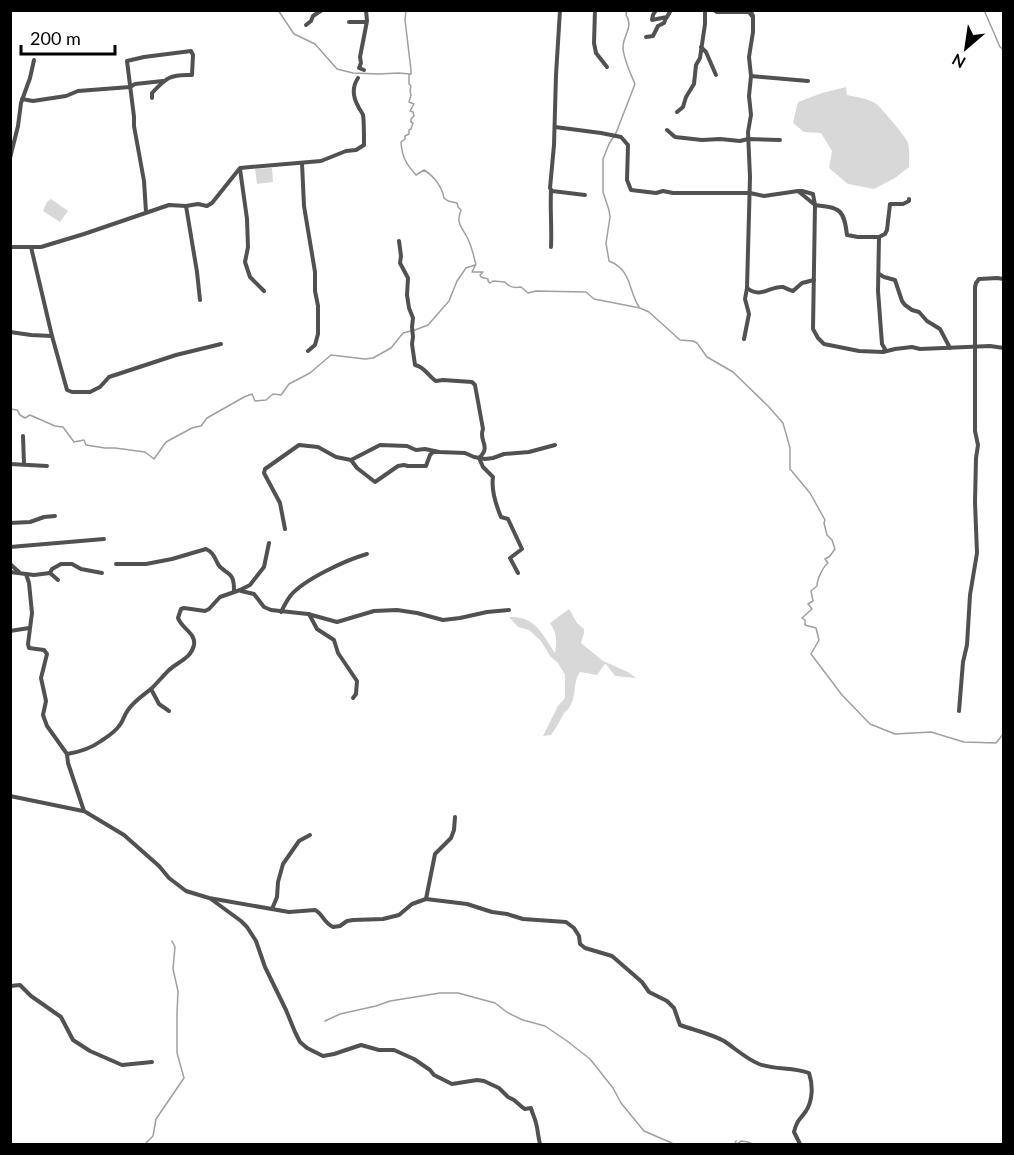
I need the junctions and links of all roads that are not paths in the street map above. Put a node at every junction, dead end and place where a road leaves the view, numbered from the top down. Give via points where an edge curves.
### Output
1 (322, 10) edge
2 (366, 10) edge
3 (560, 10) edge
4 (595, 10) edge
5 (656, 10) edge
6 (671, 10) edge
7 (705, 10) edge
8 (714, 10) edge
9 (750, 10) edge
10 (753, 16) junction
11 (666, 17) junction
12 (349, 22) dead end
13 (366, 22) junction
14 (306, 25) dead end
15 (646, 37) dead end
16 (701, 47) junction
17 (34, 60) dead end
18 (607, 67) dead end
19 (364, 70) dead end
20 (716, 75) dead end
21 (751, 76) junction
22 (358, 78) dead end
23 (164, 81) junction
24 (808, 81) dead end
25 (130, 87) junction
26 (152, 98) dead end
27 (22, 99) junction
28 (677, 112) dead end
29 (555, 127) junction
30 (667, 130) dead end
31 (748, 139) junction
32 (780, 140) dead end
33 (10, 158) edge
34 (302, 163) junction
35 (240, 168) junction
36 (551, 190) junction
37 (750, 193) junction
38 (585, 195) dead end
39 (909, 199) dead end
40 (815, 205) junction
41 (186, 206) junction
42 (146, 212) junction
43 (879, 237) junction
44 (399, 241) dead end
45 (551, 247) dead end
46 (10, 248) edge
47 (31, 248) junction
48 (878, 273) junction
49 (1004, 279) edge
50 (814, 280) junction
51 (747, 288) junction
52 (264, 291) dead end
53 (200, 300) dead end
54 (10, 332) edge
55 (52, 336) junction
56 (744, 339) dead end
57 (221, 344) dead end
58 (950, 348) junction
59 (975, 348) junction
60 (1004, 348) edge
61 (308, 351) dead end
62 (883, 352) junction
63 (23, 436) dead end
64 (555, 445) dead end
65 (439, 452) junction
66 (479, 458) junction
67 (351, 460) junction
68 (10, 464) edge
69 (24, 464) junction
70 (46, 466) dead end
71 (55, 516) dead end
72 (10, 523) edge
73 (285, 529) dead end
74 (104, 539) dead end
75 (269, 543) dead end
76 (10, 547) edge
77 (367, 554) dead end
78 (10, 564) edge
79 (116, 564) dead end
80 (10, 572) edge
81 (20, 573) junction
82 (50, 573) junction
83 (102, 573) dead end
84 (518, 573) dead end
85 (27, 574) junction
86 (58, 580) dead end
87 (240, 590) junction
88 (234, 592) junction
89 (509, 610) dead end
90 (281, 612) junction
91 (308, 614) junction
92 (29, 628) junction
93 (10, 631) edge
94 (151, 689) junction
95 (353, 698) dead end
96 (169, 711) dead end
97 (959, 711) dead end
98 (67, 754) junction
99 (10, 796) edge
100 (84, 811) junction
101 (455, 817) dead end
102 (310, 835) dead end
103 (209, 898) junction
104 (426, 899) junction
105 (272, 909) junction
106 (10, 986) edge
107 (152, 1062) dead end
108 (540, 1144) edge
109 (800, 1144) edge

1 - 14 street
2 - 13 street
3 - 29 street
4 - 18 street via 596,53
5 - 11 street via 652,20
6 - 11 street
7 - 16 street
8 - 10 street via 748,12
9 - 10 street
10 - 21 street
11 - 15 street via 653,36
12 - 13 street
13 - 19 street via 359,68
16 - 20 street
16 - 28 street via 694,84 683,108
17 - 27 street
21 - 24 street
21 - 31 street
22 - 34 street via 354,94 363,115 364,145 321,161
23 - 25 street
23 - 25 street via 192,75 191,51 127,61
23 - 26 street
25 - 27 street via 78,91 33,101
25 - 42 street
27 - 33 street
29 - 36 street
29 - 37 street via 621,137 628,146 627,180 631,190
30 - 31 street via 675,137 702,140
31 - 32 street
31 - 37 street
34 - 35 street
34 - 61 street via 318,306 318,334
35 - 41 street via 212,203
35 - 52 street via 247,219 244,262 250,277
36 - 38 street
36 - 45 street
37 - 40 street via 764,196 798,191
37 - 51 street
39 - 43 street via 903,204 890,204 887,230
40 - 43 street via 841,212 847,235
40 - 50 street
41 - 42 street via 169,205
41 - 53 street
42 - 47 street
43 - 48 street
44 - 66 street via 400,263 408,278 415,365 436,381 475,385 486,447
46 - 47 street
47 - 55 street
48 - 58 street via 895,280 905,304 940,329
48 - 62 street
49 - 59 street via 979,279 976,283
50 - 51 street via 793,291 782,287 760,293
50 - 62 street via 813,329 818,338 824,344
51 - 56 street via 749,314
54 - 55 street
55 - 57 street via 67,390 72,392 90,392 109,377
58 - 59 street
58 - 62 street via 895,348
59 - 60 street
59 - 97 street via 977,553
63 - 69 street
64 - 66 street
65 - 66 street
65 - 67 street via 380,445
65 - 67 street via 430,455 426,466 398,466 375,482
66 - 84 street via 493,477 496,507 501,517 508,519 522,549 510,558
67 - 73 street via 318,447 299,445 265,469 280,503
68 - 69 street
69 - 70 street
71 - 72 street
74 - 76 street
75 - 87 street via 260,574
77 - 90 street via 302,585
78 - 81 street
79 - 88 street via 172,560 206,549 231,574
80 - 81 street
81 - 85 street
82 - 83 street via 61,564
82 - 85 street
82 - 86 street
85 - 92 street via 32,614
87 - 88 street
87 - 90 street via 254,594 264,607
88 - 94 street via 220,597 205,611 181,609 178,618 194,645 185,659
89 - 91 street via 443,620 397,610 374,611 337,622
90 - 91 street
91 - 95 street via 317,629 334,640 357,681
92 - 93 street
92 - 98 street via 29,648 47,654 41,678 46,700 43,715
94 - 96 street via 159,704
94 - 98 street via 101,741 82,752
98 - 100 street
99 - 100 street
100 - 103 street via 124,836 186,891
101 - 104 street via 451,838 435,854
102 - 105 street via 299,841 282,864
103 - 105 street
103 - 108 street via 247,927 295,1032 307,1048 323,1056 361,1046 394,1050 452,1084 484,1081 525,1109 531,1108
104 - 105 street via 399,915 347,921 333,927 315,910
104 - 109 street via 466,904 523,919 566,922 585,948 612,956 649,992 667,1001 680,1025 723,1041 744,1057 765,1066 809,1073 809,1104 794,1132
106 - 107 street via 20,985 61,1017 73,1040 90,1051 122,1065

